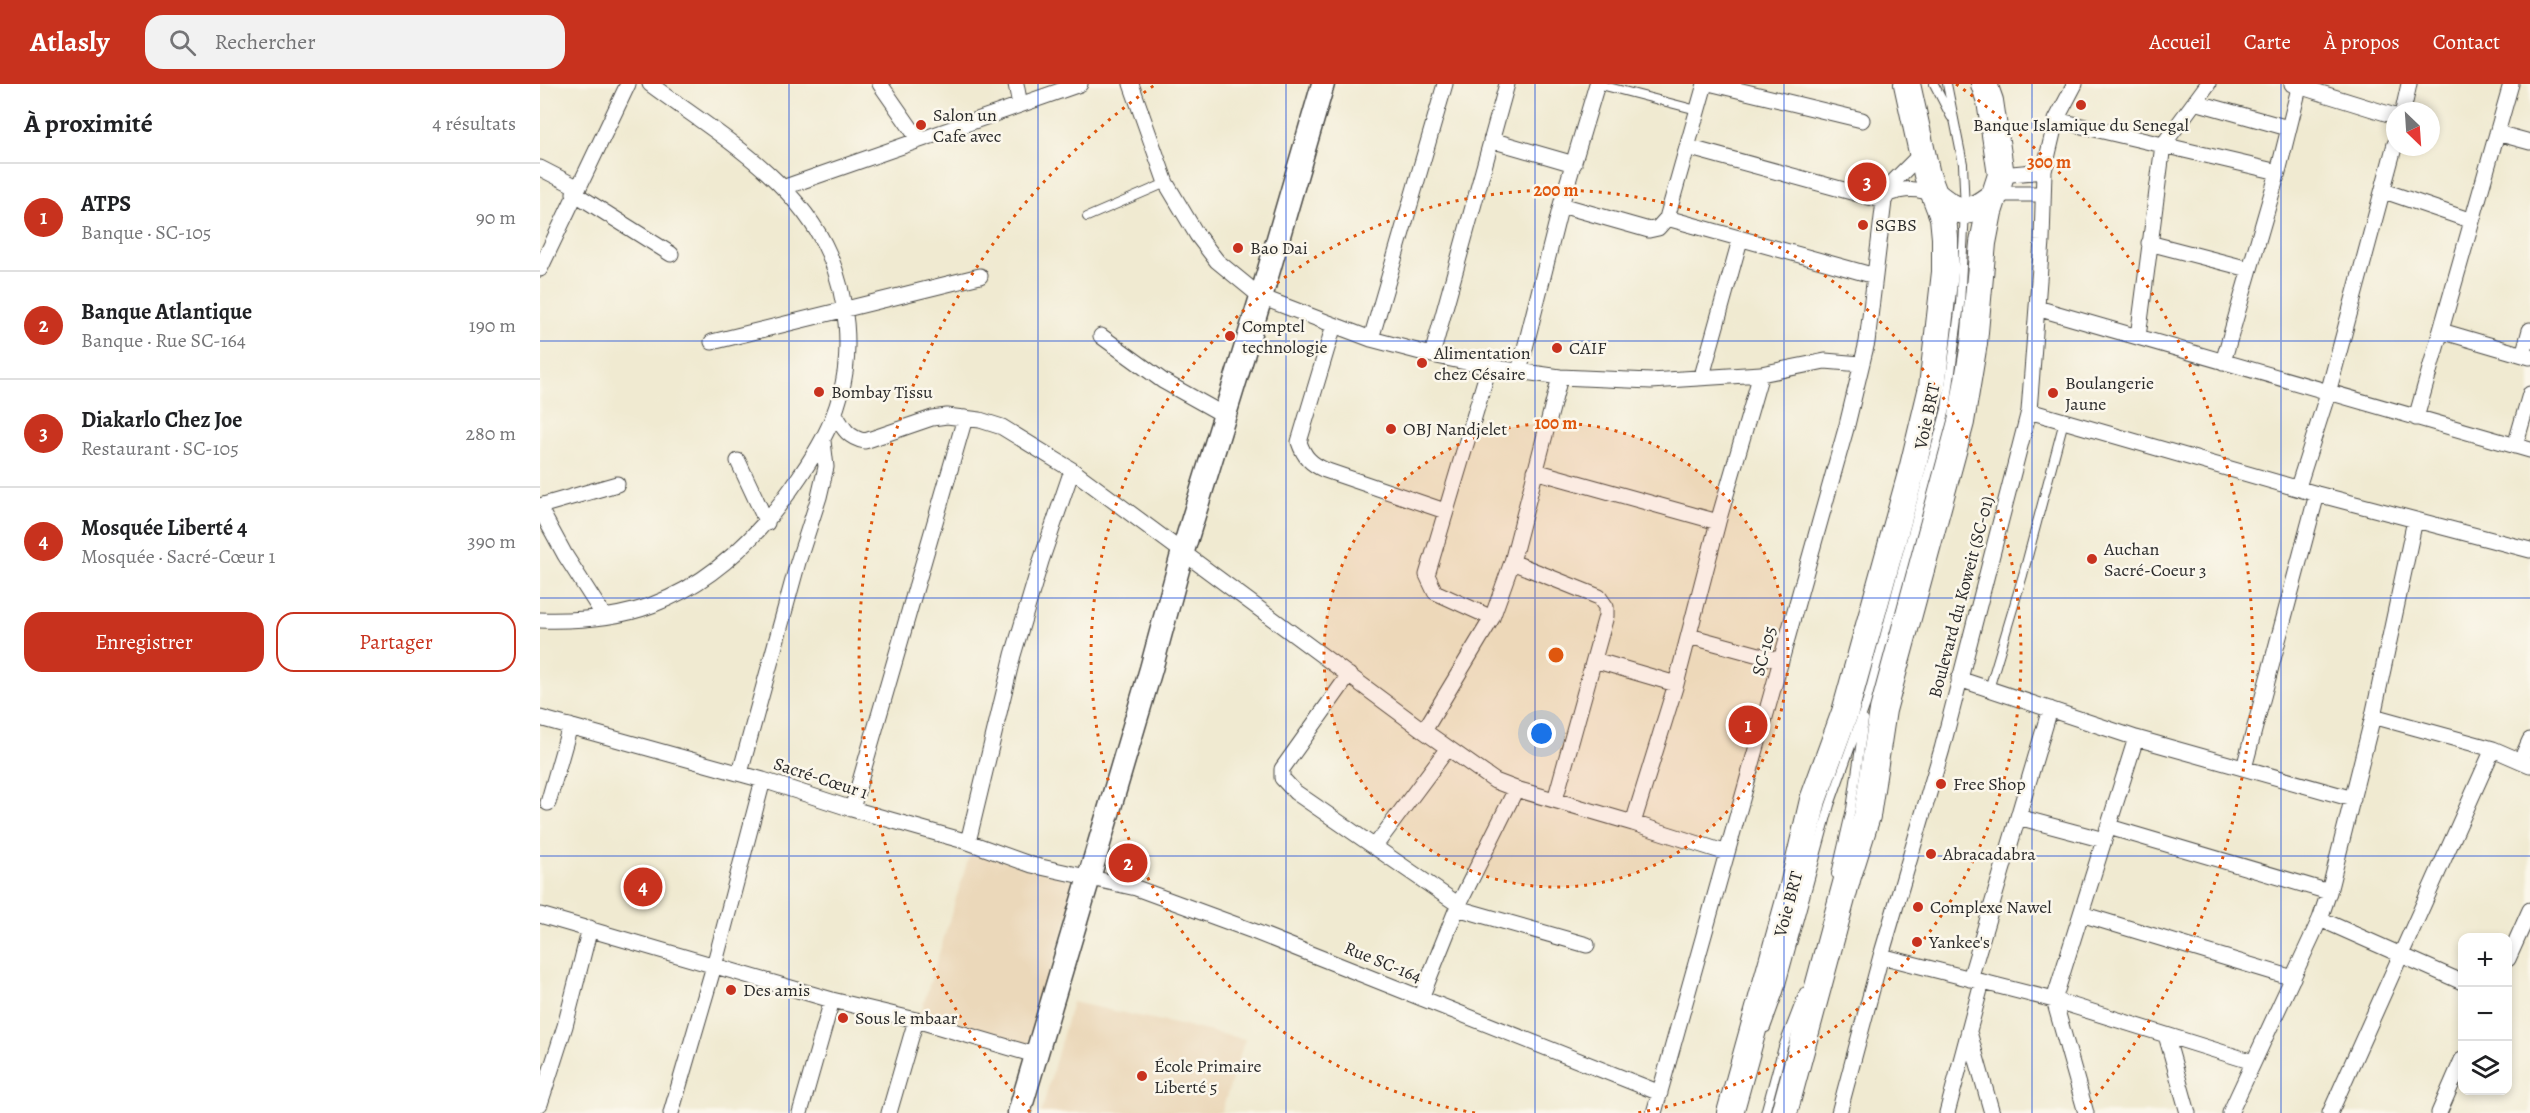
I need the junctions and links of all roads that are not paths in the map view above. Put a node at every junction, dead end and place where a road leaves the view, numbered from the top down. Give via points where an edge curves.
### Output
1 (628, 84) edge
2 (650, 84) edge
3 (880, 84) edge
4 (1016, 84) edge
5 (1080, 84) edge
6 (1131, 84) edge
7 (1323, 84) edge
8 (1445, 84) edge
9 (1507, 84) edge
10 (1597, 84) edge
11 (1705, 84) edge
12 (1713, 84) edge
13 (1907, 84) edge
14 (1934, 84) edge
15 (1947, 84) edge
16 (2075, 84) edge
17 (2208, 84) edge
18 (2409, 84) edge
19 (2511, 84) edge
20 (2297, 85) edge
21 (1993, 90) edge
22 (2195, 102) junction
23 (2405, 102) edge
24 (1020, 105) junction
25 (1697, 110) junction
26 (2386, 113) edge
27 (1862, 120) dead end
28 (2056, 120) junction
29 (1956, 127) junction
30 (2288, 128) junction
31 (2497, 133) junction
32 (919, 140) junction
33 (1491, 140) junction
34 (2530, 142) edge
35 (2163, 145) junction
36 (1687, 147) junction
37 (1922, 153) junction
38 (2392, 156) edge
39 (1574, 164) junction
40 (540, 168) edge
41 (2044, 171) junction
42 (2278, 172) junction
43 (1166, 183) junction
44 (1999, 185) junction
45 (785, 188) junction
46 (576, 190) junction
47 (2384, 190) junction
48 (2043, 194) junction
49 (1935, 195) junction
50 (1886, 198) junction
51 (1562, 205) junction
52 (1965, 211) junction
53 (1087, 217) dead end
54 (1667, 219) junction
55 (2472, 221) junction
56 (1740, 240) junction
57 (2149, 243) junction
58 (670, 254) dead end
59 (540, 269) edge
60 (2249, 269) junction
61 (980, 276) dead end
62 (1875, 276) junction
63 (1261, 297) junction
64 (2037, 308) junction
65 (844, 311) junction
66 (1334, 325) junction
67 (2530, 330) edge
68 (2440, 331) junction
69 (1101, 336) dead end
70 (2138, 337) junction
71 (1371, 339) junction
72 (712, 342) dead end
73 (1432, 355) junction
74 (2527, 356) edge
75 (2223, 362) junction
76 (1861, 364) junction
77 (1490, 368) junction
78 (1519, 372) junction
79 (1761, 374) junction
80 (1702, 376) junction
81 (1560, 377) junction
82 (2328, 393) junction
83 (2530, 394) edge
84 (2029, 411) junction
85 (835, 414) junction
86 (1224, 415) junction
87 (965, 418) junction
88 (2416, 418) junction
89 (2064, 421) junction
90 (823, 441) junction
91 (2515, 446) junction
92 (2530, 450) edge
93 (738, 461) dead end
94 (1072, 470) junction
95 (1535, 471) junction
96 (616, 484) dead end
97 (2298, 487) junction
98 (2317, 494) junction
99 (540, 507) edge
100 (1445, 511) junction
101 (2415, 520) junction
102 (1718, 522) junction
103 (767, 523) junction
104 (2530, 550) edge
105 (1183, 551) junction
106 (1512, 562) junction
107 (604, 616) junction
108 (1492, 618) junction
109 (540, 620) edge
110 (1689, 636) junction
111 (1594, 660) junction
112 (1781, 661) junction
113 (1349, 675) junction
114 (1959, 679) junction
115 (1676, 684) junction
116 (1989, 689) junction
117 (1866, 704) junction
118 (2050, 709) junction
119 (2373, 716) junction
120 (540, 718) edge
121 (570, 726) junction
122 (1424, 731) junction
123 (2136, 738) junction
124 (2530, 740) edge
125 (1448, 748) junction
126 (2493, 749) junction
127 (2525, 763) edge
128 (2244, 768) junction
129 (740, 773) junction
130 (764, 780) junction
131 (1516, 789) junction
132 (2353, 799) junction
133 (1555, 800) junction
134 (548, 803) dead end
135 (852, 809) junction
136 (2018, 817) junction
137 (1633, 822) junction
138 (2107, 833) junction
139 (968, 842) junction
140 (1375, 846) junction
141 (1727, 853) junction
142 (1088, 876) junction
143 (1833, 883) dead end
144 (2329, 892) junction
145 (1458, 906) junction
146 (2530, 910) edge
147 (2081, 914) junction
148 (540, 915) edge
149 (2320, 919) junction
150 (590, 928) junction
151 (1587, 945) dead end
152 (2512, 950) edge
153 (2402, 955) junction
154 (1881, 956) junction
155 (714, 966) junction
156 (2293, 978) junction
157 (1976, 980) junction
158 (2458, 980) edge
159 (1805, 987) dead end
160 (1422, 998) junction
161 (832, 1000) junction
162 (2054, 1000) junction
163 (916, 1020) junction
164 (1969, 1031) junction
165 (2166, 1035) junction
166 (1762, 1040) dead end
167 (1035, 1055) junction
168 (2253, 1062) junction
169 (2458, 1071) edge
170 (1660, 1093) junction
171 (540, 1104) edge
172 (671, 1113) edge
173 (800, 1113) edge
174 (889, 1113) edge
175 (1019, 1113) edge
176 (1654, 1113) edge
177 (1730, 1113) edge
178 (1765, 1113) edge
179 (1784, 1113) edge
180 (1839, 1113) edge
181 (1947, 1113) edge
182 (1992, 1113) edge
183 (2086, 1113) edge
184 (2188, 1113) edge
185 (2230, 1113) edge
186 (2330, 1113) edge
187 (2439, 1113) edge

1 - 46 street
2 - 45 street
3 - 32 street
4 - 24 street
5 - 24 street
6 - 43 street
7 - 63 street
8 - 71 street
9 - 33 street
10 - 25 lane
10 - 39 street
11 - 25 street
12 - 27 street
13 - 37 main road
14 - 29 lane, Voie BRT
15 - 29 lane, Voie BRT
16 - 28 street, Boulevard du Koweit (SC-01)
17 - 22 street
18 - 23 street
19 - 31 street
20 - 26 street
20 - 30 street
21 - 44 main road
22 - 30 street
22 - 35 street
24 - 32 street
25 - 36 street
28 - 35 street
28 - 41 street, Boulevard du Koweit (SC-01)
29 - 52 lane, Voie BRT via 1963,164
30 - 42 street
31 - 34 street
31 - 55 street
32 - 45 street
33 - 39 street
33 - 73 street
35 - 42 street
35 - 57 street
36 - 50 street
36 - 54 street
37 - 49 main road
37 - 50 street, SC-105 via 1895,180
38 - 47 street
39 - 51 street
40 - 46 street
41 - 44 street
41 - 48 street, Boulevard du Koweit (SC-01)
42 - 60 street
43 - 53 lane
43 - 63 street via 1217,261
44 - 48 street
44 - 52 main road via 1981,206
44 - 179 main road via 1983,243 1974,343 1961,422 1883,710 1868,816
45 - 65 street via 822,238
46 - 58 street
46 - 59 street
47 - 55 street
47 - 82 street
48 - 64 street, Boulevard du Koweit (SC-01)
49 - 50 street via 1921,189 1905,189
49 - 52 main road via 1948,207
49 - 177 main road via 1943,217 1945,272 1932,387 1845,712 1813,800
50 - 62 street, SC-105
51 - 54 street via 1649,230
51 - 78 street
52 - 117 lane, Voie BRT via 1960,304 1946,409
54 - 56 street
55 - 68 street
56 - 62 street
56 - 80 street
57 - 60 street
57 - 70 street
60 - 75 street
61 - 65 street
62 - 76 street, SC-105
63 - 66 street
63 - 86 street
64 - 70 street
64 - 84 street, Boulevard du Koweit (SC-01)
65 - 72 street
65 - 85 street via 845,369
66 - 71 street
66 - 100 street via 1299,442 1307,458 1325,470
67 - 74 street
68 - 74 street
68 - 88 street
69 - 86 street via 1163,381
70 - 75 street
71 - 73 street
73 - 77 street
75 - 82 street
76 - 79 street via 1825,361
76 - 112 street, SC-105
77 - 78 street
77 - 100 street
78 - 81 street
79 - 80 street
79 - 102 street
80 - 81 street via 1651,381
81 - 95 street
82 - 88 street
82 - 97 street
83 - 91 street
84 - 89 street
84 - 114 street, Boulevard du Koweit (SC-01)
85 - 87 street via 846,433 865,441 932,418
85 - 90 street
86 - 105 street
87 - 94 street via 1002,427
87 - 135 street
88 - 91 street
89 - 97 street
89 - 116 lane
90 - 103 street
90 - 129 street via 826,467 819,497
91 - 92 street
93 - 103 street
94 - 105 street
94 - 139 street via 1013,655
95 - 102 street
95 - 106 street
96 - 99 street
97 - 98 street
98 - 101 street
98 - 128 street
99 - 107 street
100 - 108 street via 1428,565 1429,584 1435,592
101 - 104 street
101 - 119 street
102 - 110 street
103 - 107 street via 715,570 678,594 651,606
105 - 113 street
105 - 142 street
106 - 108 street
106 - 111 street via 1603,601 1606,616
107 - 109 street
108 - 122 street
110 - 112 street
110 - 115 street
111 - 115 street
111 - 133 street
112 - 141 street, SC-105
113 - 122 street
113 - 140 street via 1282,769 1282,778 1295,792
114 - 116 street
114 - 154 street, Boulevard du Koweit (SC-01)
115 - 137 street
116 - 118 street
117 - 143 lane, Voie BRT via 1851,809
117 - 166 lane, Voie BRT via 1830,805
118 - 123 street
118 - 136 street
119 - 126 street
119 - 132 street
120 - 121 street, Sacré-Cœur 1
121 - 129 street, Sacré-Cœur 1
121 - 134 street
122 - 125 street
123 - 128 street
123 - 138 street
124 - 127 street
125 - 131 street via 1488,776
125 - 140 street
126 - 127 street
126 - 153 street
128 - 132 street
129 - 130 street, Sacré-Cœur 1
130 - 135 street, Sacré-Cœur 1
130 - 155 street
131 - 133 street
131 - 145 street
132 - 144 street
133 - 137 street
135 - 139 street, Sacré-Cœur 1
136 - 138 street
136 - 157 street
137 - 141 street
138 - 144 street
138 - 147 street
139 - 142 street, Sacré-Cœur 1 via 1032,865
140 - 145 street
141 - 170 street, SC-105
142 - 160 street, Rue SC-164 via 1136,888
142 - 167 street
144 - 149 street
145 - 151 street
145 - 160 street
146 - 152 street
147 - 156 street
147 - 162 street
148 - 150 street
149 - 153 street
149 - 156 street
150 - 155 street
150 - 171 street
153 - 158 street
153 - 186 street
154 - 157 street
154 - 180 street, Boulevard du Koweit (SC-01)
155 - 161 street
155 - 172 street
156 - 168 street
157 - 162 street
157 - 164 street
159 - 178 lane
160 - 170 street, Rue SC-164
161 - 163 street
161 - 173 street
162 - 165 street
162 - 183 street
163 - 167 street
163 - 174 street
164 - 181 street
164 - 182 street
165 - 168 street
165 - 184 street
167 - 175 street
168 - 185 street
169 - 187 street
170 - 176 street, SC-105

